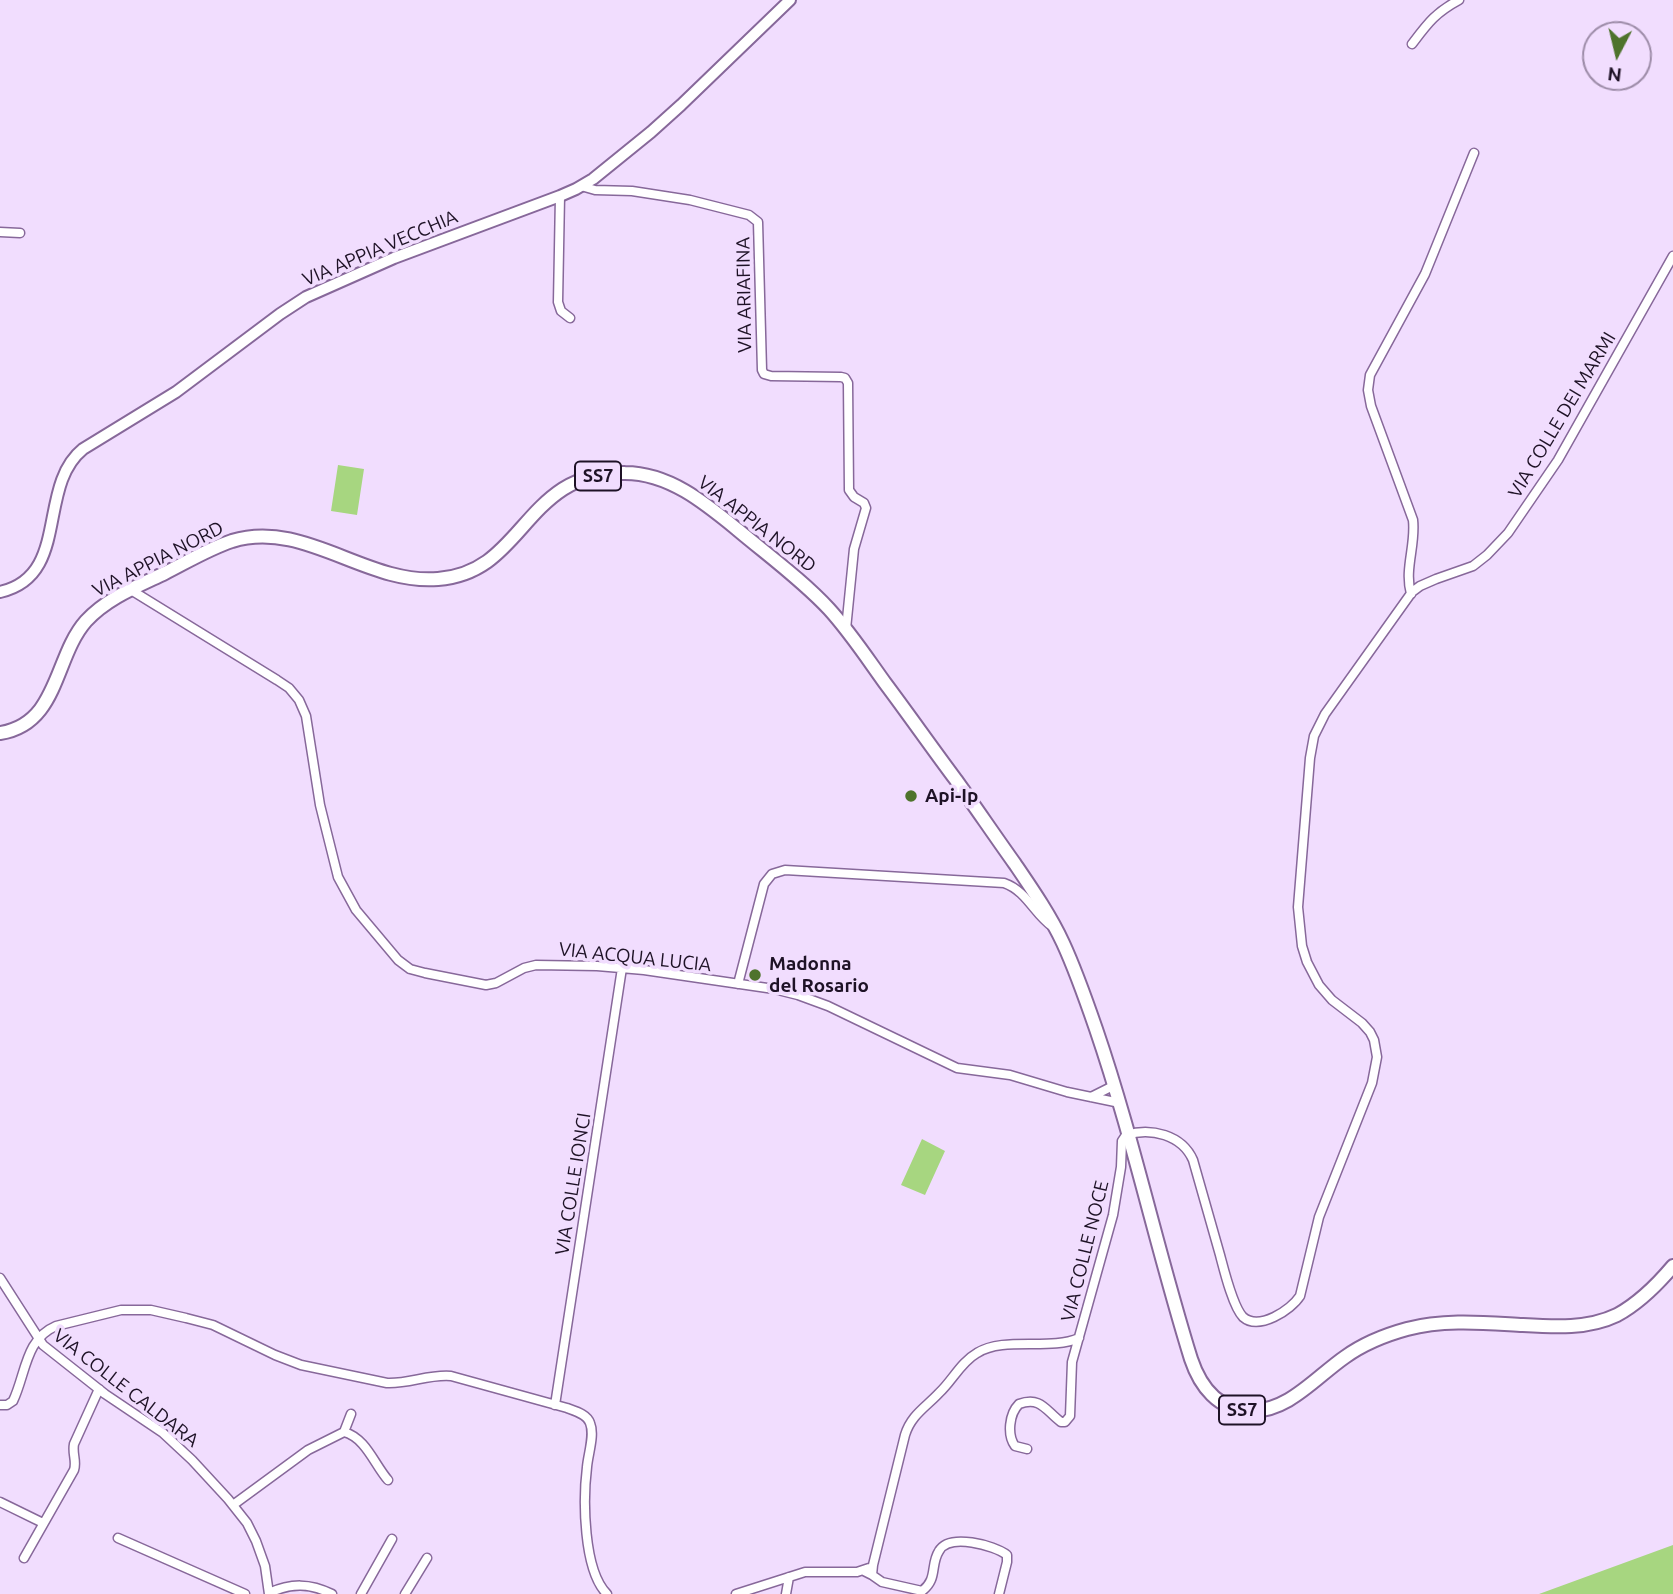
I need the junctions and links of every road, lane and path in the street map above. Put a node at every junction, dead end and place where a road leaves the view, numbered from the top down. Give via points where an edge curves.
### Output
1 (790, 0) edge
2 (1459, 0) edge
3 (1412, 44) dead end
4 (1474, 153) dead end
5 (581, 186) junction
6 (560, 195) junction
7 (0, 232) edge
8 (20, 233) dead end
9 (1673, 257) edge
10 (570, 318) dead end
11 (131, 590) junction
12 (0, 592) edge
13 (1411, 594) junction
14 (846, 629) junction
15 (0, 733) edge
16 (1056, 929) junction
17 (622, 968) junction
18 (738, 984) junction
19 (1115, 1085) junction
20 (1091, 1097) junction
21 (1120, 1103) junction
22 (1129, 1134) junction
23 (1673, 1266) edge
24 (0, 1278) edge
25 (1079, 1338) junction
26 (38, 1339) junction
27 (99, 1389) junction
28 (0, 1405) edge
29 (555, 1405) junction
30 (351, 1414) dead end
31 (344, 1432) junction
32 (1027, 1449) dead end
33 (388, 1480) dead end
34 (0, 1502) edge
35 (233, 1505) junction
36 (43, 1523) junction
37 (118, 1538) dead end
38 (392, 1539) dead end
39 (24, 1558) dead end
40 (427, 1558) dead end
41 (868, 1573) junction
42 (789, 1577) junction
43 (926, 1592) edge
44 (245, 1594) edge
45 (269, 1594) edge
46 (332, 1594) edge
47 (361, 1594) edge
48 (405, 1594) edge
49 (607, 1594) edge
50 (736, 1594) edge
51 (786, 1594) edge
52 (999, 1594) edge

1 - 5 main road, VIA APPIA VECCHIA via 670,116
2 - 3 street via 1431,18
4 - 13 street via 1425,274 1369,381 1371,406 1412,516
5 - 6 main road, VIA APPIA VECCHIA
5 - 14 street, VIA ARIAFINA via 684,199 749,215 758,222 764,374 838,376 848,383 849,490 866,508 854,549
6 - 10 street via 558,302
6 - 12 main road, VIA APPIA VECCHIA via 387,260 306,297 176,392 83,449 64,474 38,566 23,583
7 - 8 street
9 - 13 street, VIA COLLE DEI MARMI via 1558,460 1508,533 1474,566 1433,580
11 - 14 main road, VIA APPIA NORD / SS7 via 216,547 255,537 302,543 392,575 447,578 494,556 567,486 625,472 660,479 703,502 803,584
11 - 15 main road, VIA APPIA NORD / SS7 via 83,625 38,711 20,727
11 - 17 street, VIA ACQUA LUCIA via 278,680 299,700 307,720 320,805 338,877 354,906 404,965 421,973 486,985 536,965
13 - 22 street, VIA COLLE DEI MARMI via 1328,709 1311,750 1298,907 1302,946 1323,990 1370,1032 1377,1057 1372,1083 1321,1210 1302,1291 1294,1304 1268,1319 1253,1321 1243,1316 1229,1285 1189,1151 1159,1134
14 - 16 main road, VIA APPIA NORD / SS7 via 999,841
16 - 18 street via 1020,891 1001,882 785,870 772,874 764,884
16 - 19 main road, VIA APPIA NORD / SS7
17 - 18 street, VIA ACQUA LUCIA
17 - 29 street, VIA COLLE IONCI
18 - 20 street, VIA ACQUA LUCIA via 815,1001 957,1068 1015,1076
19 - 20 street
19 - 21 main road, SS7
20 - 21 street, VIA ACQUA LUCIA
21 - 22 main road, SS7
22 - 23 main road, SS7 via 1194,1369 1215,1399 1241,1410 1279,1405 1354,1352 1408,1329 1450,1323 1562,1326 1601,1321 1637,1302
22 - 25 street, VIA COLLE NOCE via 1122,1141 1113,1215
24 - 26 street, VIA COLLE CALDARA
25 - 32 street, VIA COLLE NOCE via 1067,1421 1059,1422 1037,1403 1021,1403 1013,1411 1012,1441
25 - 41 street, VIA COLLE NOCE via 980,1351 916,1413 906,1432
26 - 27 street, VIA COLLE CALDARA
26 - 28 street via 15,1398
26 - 29 street via 60,1324 118,1311 146,1310 213,1325 306,1366 387,1384 451,1376
27 - 35 street, VIA COLLE CALDARA via 163,1433
27 - 36 street via 74,1444 75,1469
29 - 49 street via 580,1413 590,1423 585,1494 588,1544 596,1579
30 - 31 street
31 - 33 street via 361,1442
31 - 35 street via 311,1448
34 - 36 street
35 - 45 street, VIA COLLE CALDARA via 256,1541
36 - 39 street
37 - 44 street
38 - 47 street
40 - 48 street
41 - 42 street via 809,1571
41 - 43 street via 885,1583
42 - 50 street
42 - 51 street
43 - 52 street via 939,1549 961,1542 1007,1555
45 - 46 street via 299,1585

